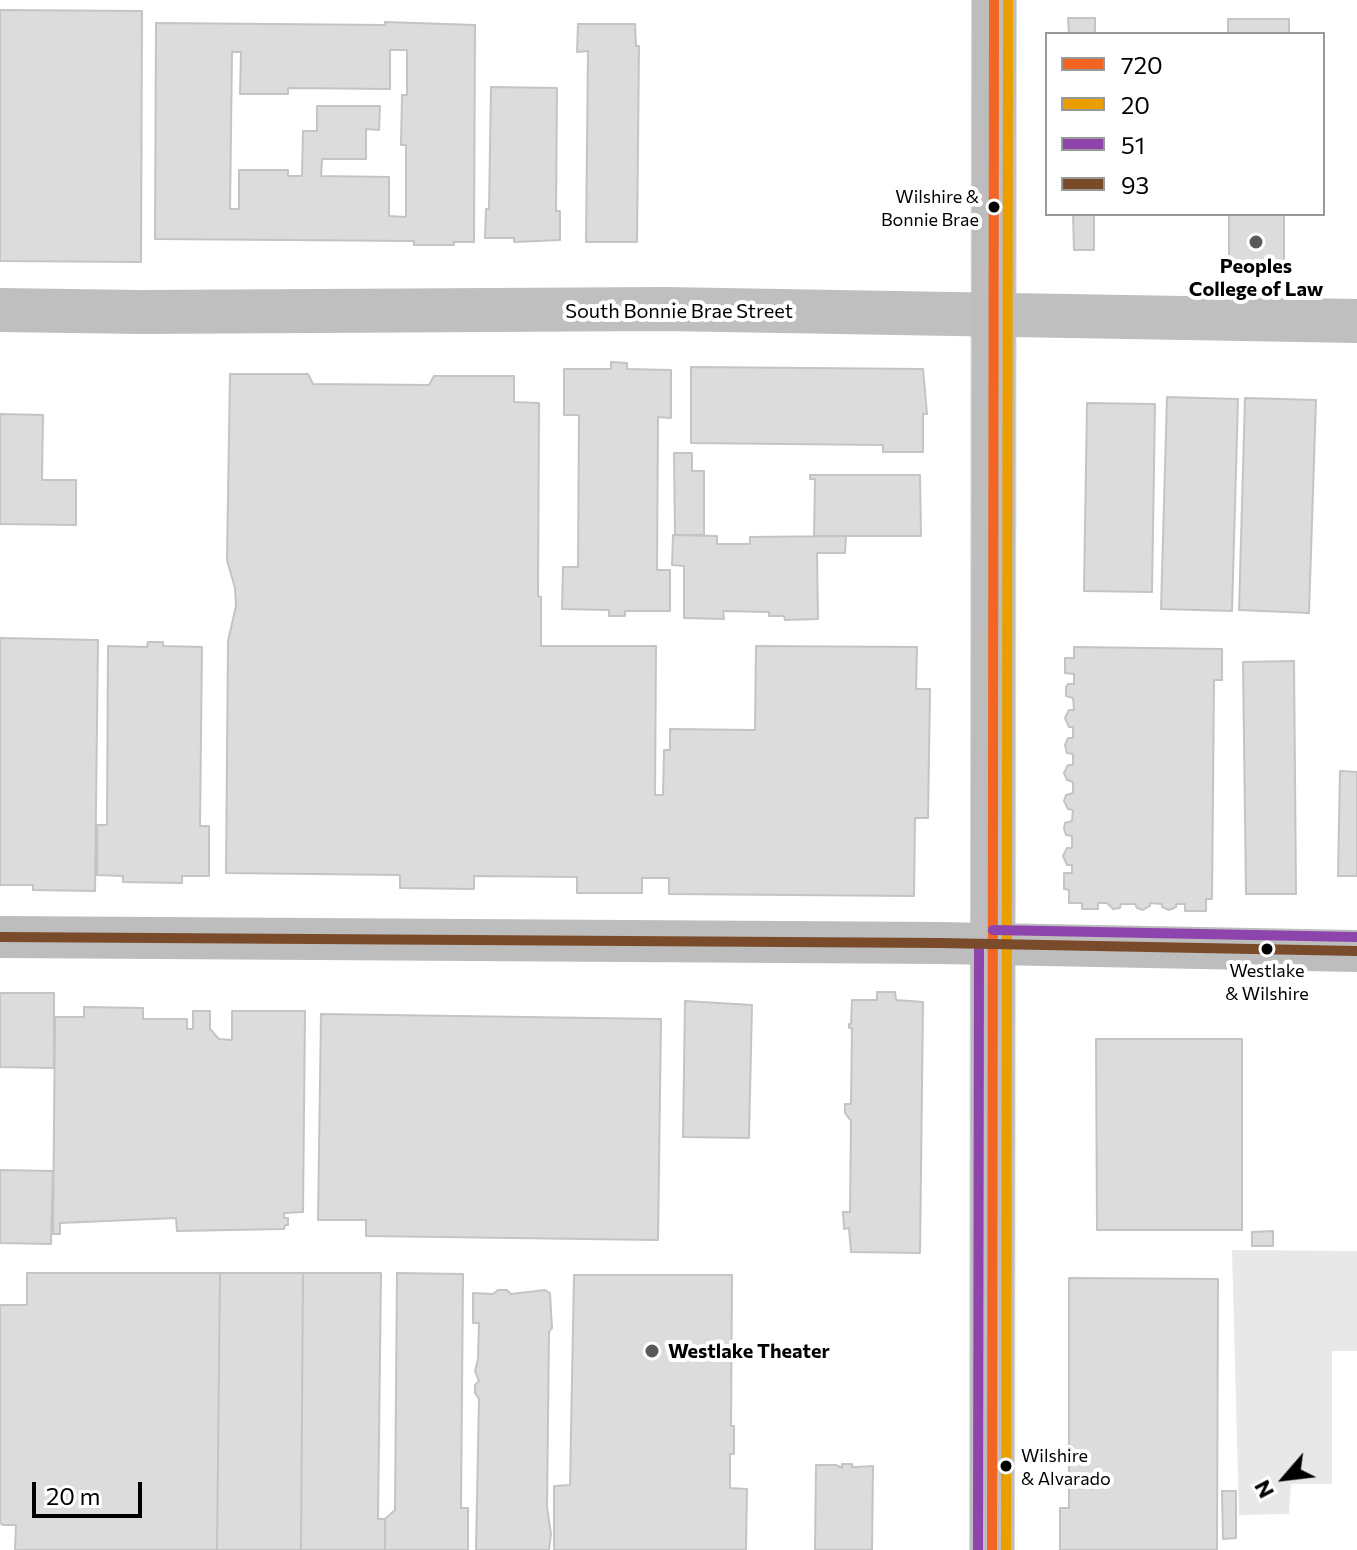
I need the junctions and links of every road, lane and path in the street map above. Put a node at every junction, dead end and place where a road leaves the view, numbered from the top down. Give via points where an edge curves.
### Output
1 (994, 0) edge
2 (0, 310) edge
3 (994, 316) junction
4 (1357, 321) edge
5 (0, 937) edge
6 (993, 944) junction
7 (1357, 951) edge
8 (992, 1550) edge

1 - 3 main road
2 - 3 street, South Bonnie Brae Street via 665,309
3 - 4 street, South Bonnie Brae Street
3 - 6 main road
5 - 6 street
6 - 7 street
6 - 8 main road

